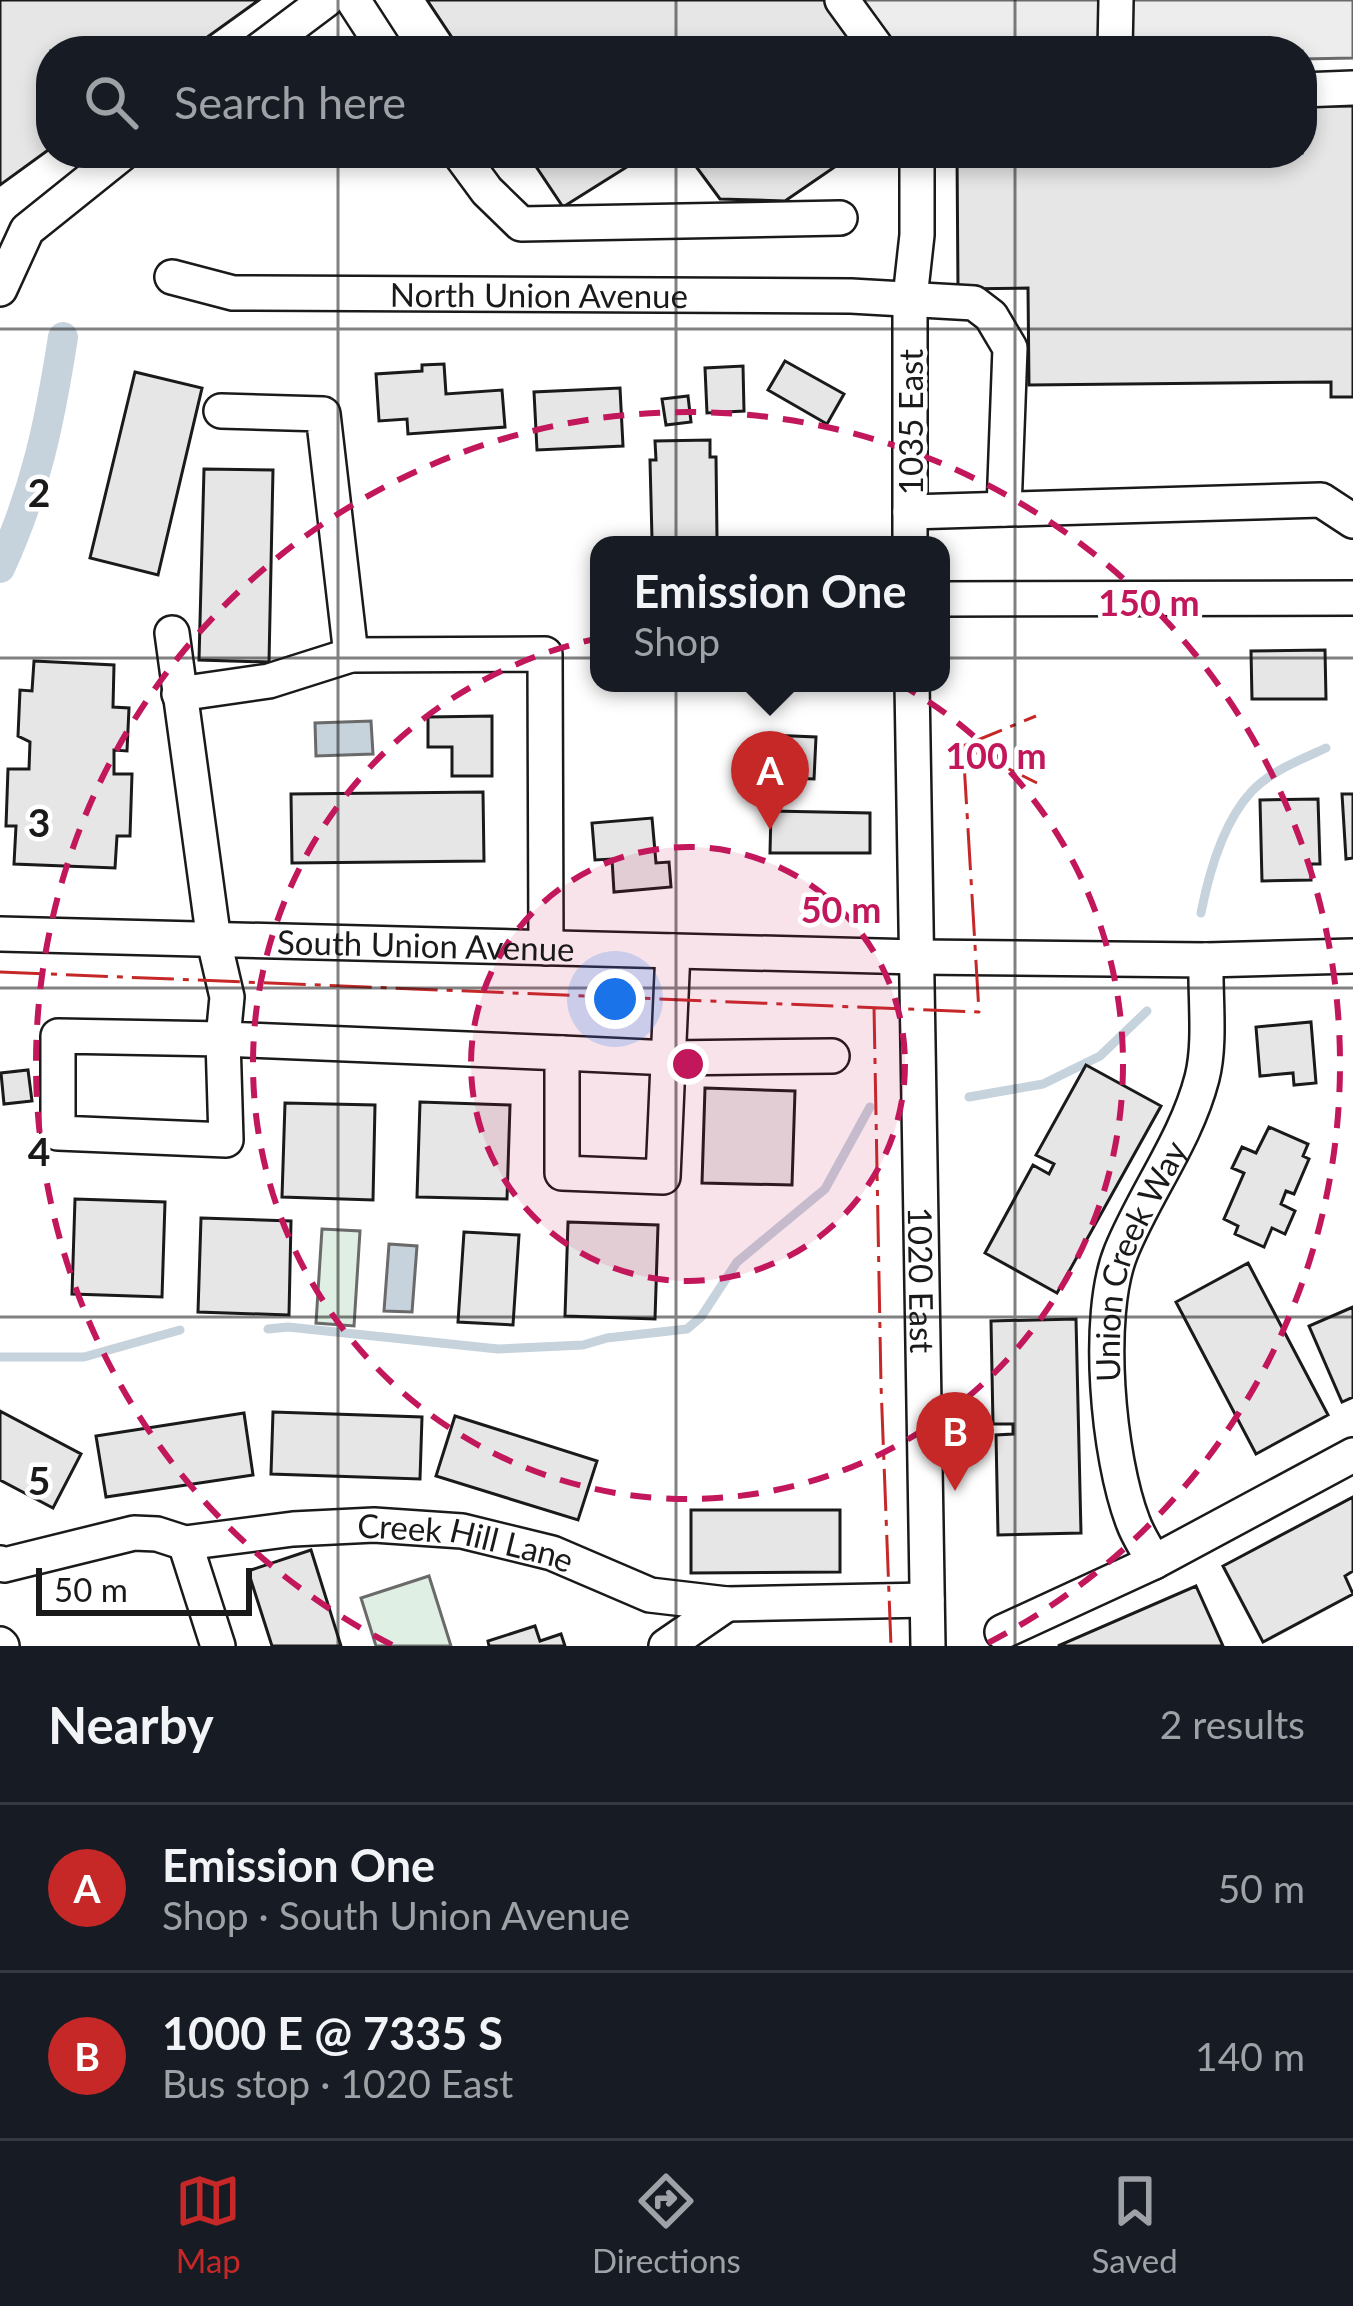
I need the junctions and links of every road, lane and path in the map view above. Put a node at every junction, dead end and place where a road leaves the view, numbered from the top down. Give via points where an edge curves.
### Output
1 (326, 0) edge
2 (353, 0) edge
3 (842, 0) edge
4 (1116, 0) edge
5 (278, 36) edge
6 (376, 36) edge
7 (868, 36) edge
8 (1115, 36) edge
9 (1353, 88) edge
10 (1317, 90) edge
11 (104, 168) edge
12 (470, 168) edge
13 (917, 168) edge
14 (840, 218) dead end
15 (172, 278) dead end
16 (0, 289) edge
17 (910, 298) junction
18 (221, 411) dead end
19 (1004, 509) junction
20 (1353, 521) edge
21 (910, 528) edge
22 (1353, 598) edge
23 (950, 599) edge
24 (172, 633) dead end
25 (351, 655) junction
26 (912, 692) edge
27 (179, 694) junction
28 (0, 934) edge
29 (214, 941) junction
30 (546, 949) junction
31 (673, 951) junction
32 (1353, 956) edge
33 (917, 957) junction
34 (1206, 960) junction
35 (223, 1039) junction
36 (562, 1053) junction
37 (832, 1056) dead end
38 (670, 1058) junction
39 (1353, 1455) edge
40 (185, 1543) junction
41 (1154, 1562) junction
42 (0, 1563) edge
43 (927, 1600) junction
44 (727, 1604) junction
45 (1002, 1632) dead end
46 (218, 1646) edge
47 (666, 1646) edge
48 (928, 1646) edge

1 - 5 street
2 - 6 street
3 - 7 street
4 - 8 street
9 - 10 street
11 - 16 street via 27,230
12 - 14 street via 521,224
13 - 17 street, 1035 East
15 - 17 street, North Union Avenue via 233,293
17 - 19 street, North Union Avenue via 974,302 1010,348
17 - 21 street, 1035 East
18 - 25 street via 322,414
19 - 20 street via 1321,500
19 - 21 street
22 - 23 street
24 - 27 street
25 - 27 street via 269,680
25 - 30 street via 545,654
26 - 33 street
27 - 29 street
28 - 29 street, South Union Avenue
29 - 30 street, South Union Avenue
29 - 35 street via 227,997
30 - 31 street, South Union Avenue
31 - 33 street, South Union Avenue
31 - 38 street
32 - 34 street, South Union Avenue
33 - 34 street, South Union Avenue
33 - 43 street, 1020 East
34 - 41 street, Union Creek Way via 1203,1073 1108,1298 1116,1462
35 - 35 street via 226,1140 58,1133 58,1036
35 - 36 street
36 - 38 street
36 - 38 street via 562,1173 582,1174 663,1177
37 - 38 street
39 - 41 street
40 - 42 street, Creek Hill Lane via 134,1533
40 - 44 street, Creek Hill Lane via 293,1528 462,1531 552,1553 650,1594
40 - 46 street
41 - 45 street
43 - 44 street, Creek Hill Lane
43 - 48 street, 1020 East
44 - 47 street

